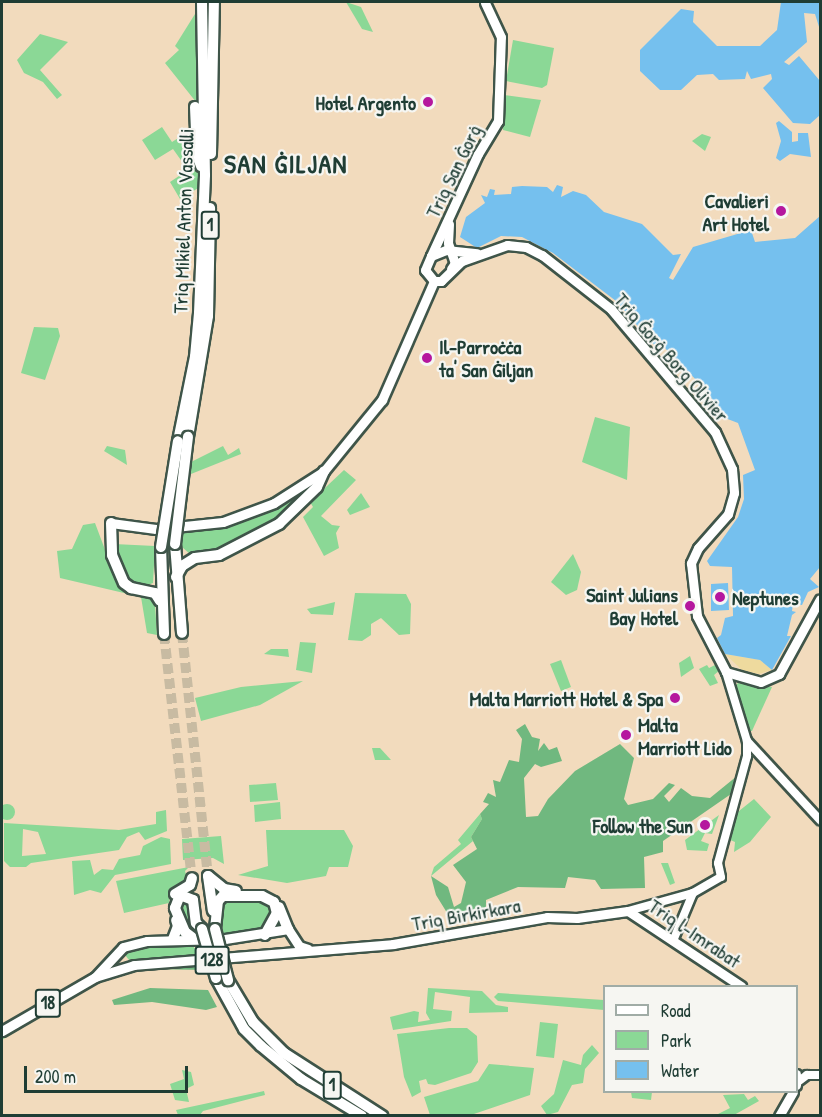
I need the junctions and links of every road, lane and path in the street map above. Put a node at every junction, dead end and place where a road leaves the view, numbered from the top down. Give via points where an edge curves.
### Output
1 (485, 2) edge
2 (209, 5) edge
3 (195, 107) dead end
4 (205, 175) junction
5 (448, 224) junction
6 (449, 238) junction
7 (451, 249) junction
8 (463, 252) junction
9 (483, 253) junction
10 (430, 256) junction
11 (449, 274) junction
12 (434, 281) junction
13 (183, 439) junction
14 (324, 471) junction
15 (111, 523) joint
16 (175, 544) junction
17 (195, 558) junction
18 (176, 577) junction
19 (160, 579) junction
20 (140, 589) junction
21 (820, 599) edge
22 (160, 601) junction
23 (182, 633) tunnel mouth
24 (164, 634) tunnel mouth
25 (726, 672) junction
26 (747, 741) junction
27 (757, 751) junction
28 (747, 756) junction
29 (820, 820) edge
30 (693, 893) junction
31 (628, 911) junction
32 (202, 929) junction
33 (215, 929) junction
34 (290, 933) junction
35 (265, 935) junction
36 (193, 938) junction
37 (173, 939) junction
38 (673, 941) junction
39 (309, 949) junction
40 (120, 950) junction
41 (289, 952) junction
42 (134, 964) junction
43 (95, 977) junction
44 (738, 985) edge
45 (2, 1031) edge
46 (820, 1075) edge
47 (798, 1080) edge
48 (792, 1093) edge
49 (362, 1116) edge
50 (382, 1116) edge
51 (779, 1116) edge

1 - 5 main road, Triq San Ġorġ via 501,37 498,121 478,154
2 - 4 highway, Triq Mikiel Anton Vassalli / 1
2 - 13 highway, Triq Mikiel Anton Vassalli / 1 via 208,316
3 - 4 highway via 197,155
4 - 13 highway, Triq Mikiel Anton Vassalli / 1 via 195,357
5 - 6 main road
5 - 10 main road, Triq San Ġorġ
6 - 7 main road
6 - 8 main road
7 - 8 main road
7 - 10 main road
7 - 11 main road via 455,263
8 - 9 main road
9 - 11 main road via 462,261
9 - 25 main road, Triq Ġorġ Borg Olivier via 507,245 526,247 576,278 611,309 715,432 732,469 733,501 718,528 693,555 697,616
10 - 12 main road via 425,270
11 - 12 main road
12 - 14 main road via 382,400
13 - 16 highway, 1, bridge
13 - 19 highway, 1, bridge via 161,547
14 - 15 main road via 253,513 185,528
14 - 17 highway via 317,487 279,524 219,555
15 - 20 highway via 110,539 124,583
16 - 17 highway via 183,555
16 - 18 highway, 1
17 - 18 highway via 182,566
18 - 23 highway, 1
19 - 20 highway via 153,587
19 - 22 highway, 1
20 - 22 highway via 155,593
21 - 25 main road via 779,674 761,682
22 - 24 highway, 1
25 - 26 street
26 - 27 street
26 - 28 street
27 - 28 street
27 - 29 street
28 - 30 street via 718,863 721,878
30 - 31 street
30 - 38 street
31 - 38 main road, Triq l-Imrabat
31 - 39 main road, Triq Birkirkara / 128 via 577,918 547,917 393,944
32 - 36 highway via 196,923 193,900 186,894 180,896 175,908 185,932
32 - 37 highway via 192,878 190,885 172,898 178,926
32 - 49 highway, 1, bridge via 216,978 244,1029 301,1079
33 - 34 highway via 208,876 224,889 272,898
33 - 35 highway via 218,901 223,896 262,896 274,902 278,913
33 - 50 highway, 1, bridge via 228,980 252,1022 284,1053
34 - 35 main road, Triq Birkirkara / 128
34 - 39 main road via 298,946
34 - 41 main road
35 - 36 main road, Triq Birkirkara / 128
36 - 37 main road, Triq Birkirkara / 128
37 - 40 main road, Triq Birkirkara / 128 via 147,941
38 - 44 main road, Triq l-Imrabat
39 - 41 main road, Triq Birkirkara / 128
40 - 42 main road via 126,964
40 - 43 main road, Triq Birkirkara / 128
41 - 42 main road, Triq Birkirkara / 128
42 - 43 main road, Triq Birkirkara / 128
43 - 45 main road, Triq Birkirkara / 18
46 - 47 street
48 - 51 main road

